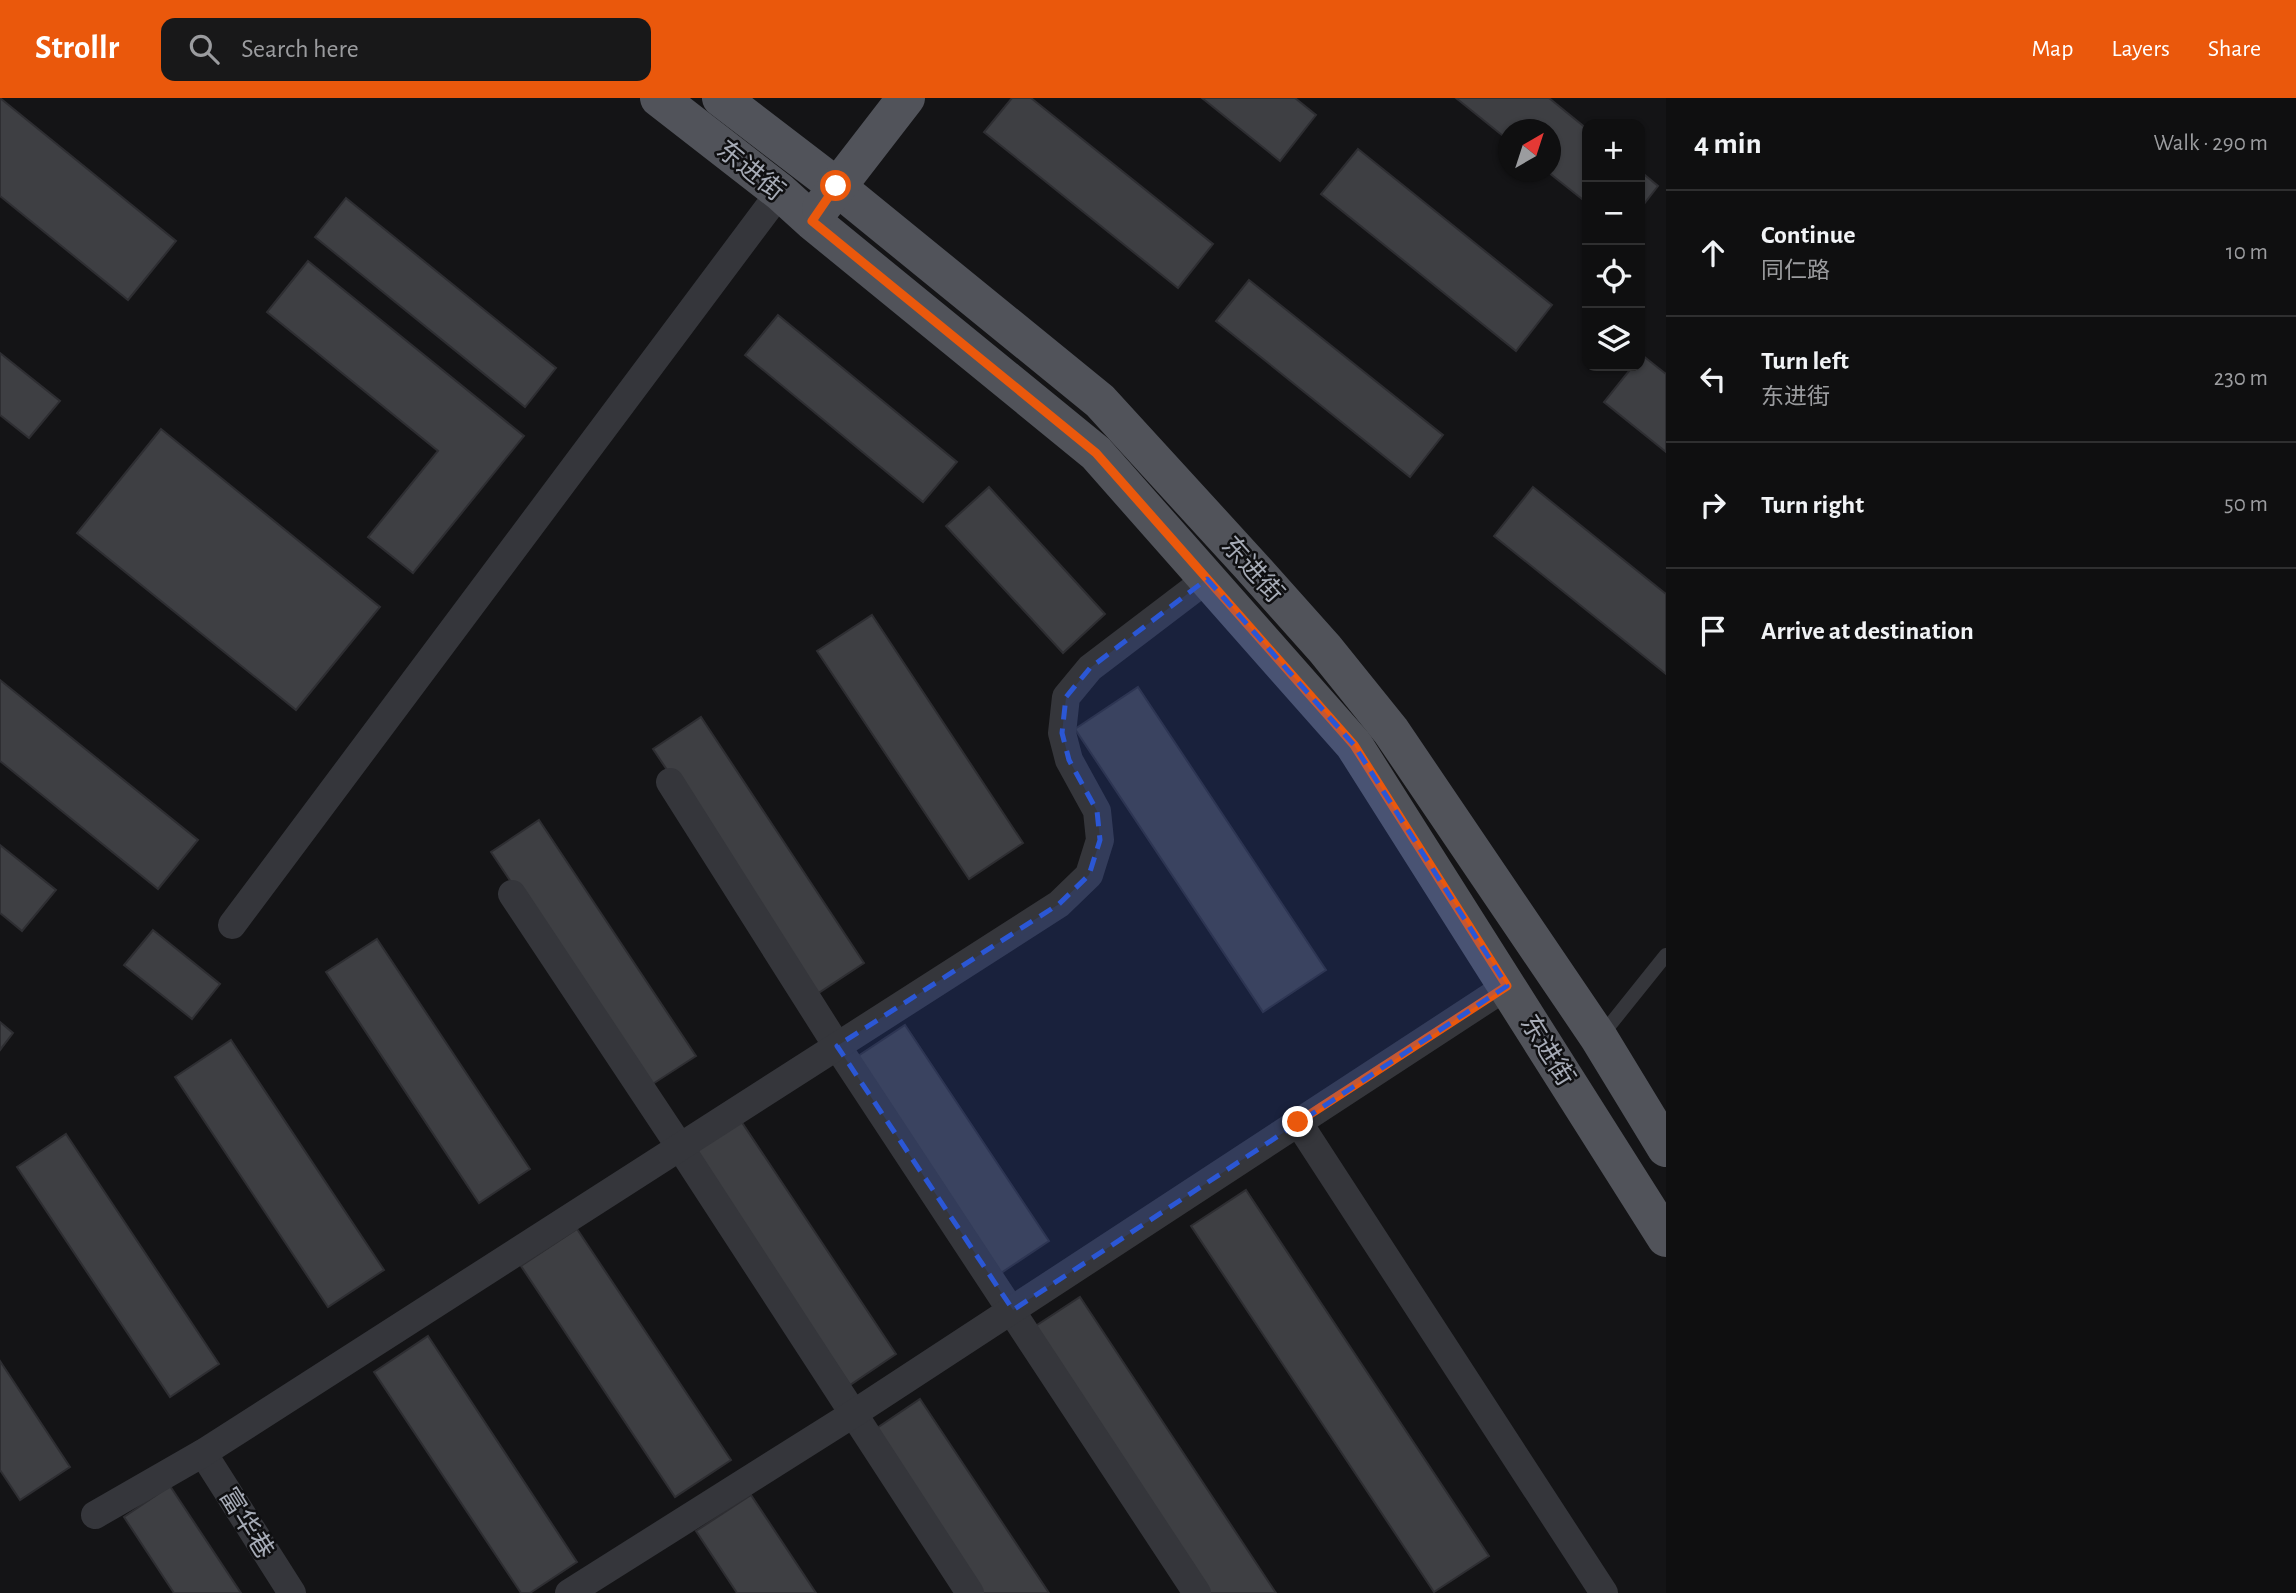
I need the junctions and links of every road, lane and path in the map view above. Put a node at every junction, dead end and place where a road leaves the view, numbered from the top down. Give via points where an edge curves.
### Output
1 (659, 98) edge
2 (721, 98) edge
3 (874, 98) edge
4 (906, 98) edge
5 (826, 179) junction
6 (795, 206) junction
7 (1207, 579) junction
8 (670, 782) dead end
9 (512, 894) dead end
10 (232, 925) dead end
11 (1666, 955) edge
12 (1507, 986) junction
13 (1599, 1038) junction
14 (837, 1046) junction
15 (1298, 1122) junction
16 (680, 1147) junction
17 (1666, 1148) edge
18 (1666, 1238) edge
19 (1013, 1310) junction
20 (853, 1414) junction
21 (203, 1453) junction
22 (95, 1515) dead end
23 (292, 1593) edge
24 (569, 1593) edge
25 (970, 1593) edge
26 (1197, 1593) edge
27 (1604, 1593) edge

1 - 6 main road, 东进街
2 - 5 main road, 东进街
3 - 5 main road
4 - 5 main road
5 - 6 main road
5 - 13 main road, 东进街 via 1100,401 1317,639 1391,731
6 - 7 main road, 东进街 via 1096,453
6 - 10 street
7 - 12 main road, 东进街 via 1354,745
7 - 14 street via 1090,668 1066,697 1062,733 1069,760 1097,810 1100,840 1089,875 1059,904
8 - 14 street
9 - 16 street
11 - 13 lane
12 - 15 street
12 - 18 main road, 东进街
13 - 17 main road, 东进街
14 - 16 street
14 - 19 street
15 - 19 street
15 - 27 street
16 - 20 street
16 - 21 street
19 - 20 street
19 - 26 street
20 - 24 street
20 - 25 street
21 - 22 street
21 - 23 street, 富华巷

